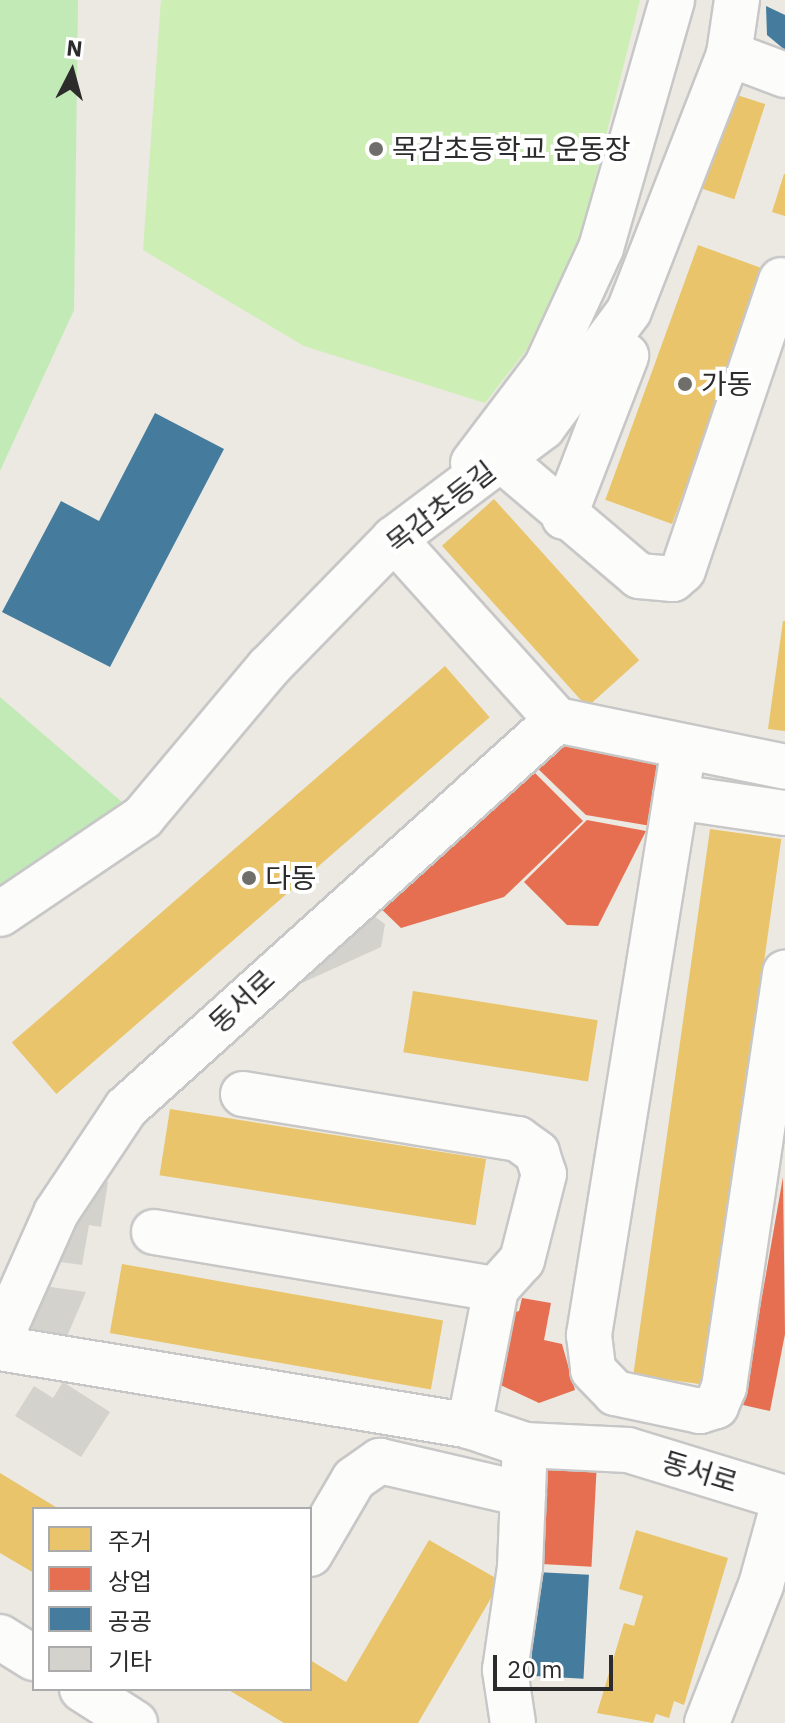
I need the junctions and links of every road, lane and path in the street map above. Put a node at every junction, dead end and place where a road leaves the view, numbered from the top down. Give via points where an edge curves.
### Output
1 (672, 0) edge
2 (737, 0) edge
3 (729, 54) junction
4 (785, 75) edge
5 (781, 280) dead end
6 (626, 356) dead end
7 (501, 459) junction
8 (447, 500) junction
9 (564, 517) junction
10 (394, 539) junction
11 (557, 720) junction
12 (684, 747) junction
13 (785, 767) edge
14 (676, 797) junction
15 (785, 813) edge
16 (0, 914) edge
17 (785, 972) edge
18 (243, 1094) dead end
19 (154, 1232) dead end
20 (496, 1289) junction
21 (0, 1339) edge
22 (0, 1348) edge
23 (469, 1426) junction
24 (525, 1445) junction
25 (523, 1494) junction
26 (785, 1498) edge
27 (312, 1551) edge
28 (0, 1637) edge
29 (32, 1657) edge
30 (85, 1691) edge
31 (135, 1723) edge
32 (513, 1723) edge
33 (707, 1723) edge

1 - 8 street via 601,248 546,367
2 - 3 street, 목감초등길
3 - 4 street
3 - 7 street, 목감초등길 via 629,311 543,427
5 - 9 street via 683,570 658,582 639,576
6 - 9 street
7 - 8 street, 목감초등길
7 - 9 street
8 - 10 street, 목감초등길
10 - 11 street
10 - 16 street, 목감초등길 via 269,667 143,817
11 - 12 street
11 - 21 street, 동서로 via 126,1108 56,1213
12 - 13 street
12 - 14 street
14 - 15 street
14 - 17 street via 589,1335 593,1370 615,1393 700,1411 716,1406 724,1387
18 - 20 street via 518,1139 537,1153 544,1174 522,1260
19 - 20 street
20 - 23 street
22 - 23 street, 동서로
23 - 24 street, 동서로
24 - 25 street
24 - 26 street, 동서로 via 628,1450
25 - 27 street via 380,1461 354,1479
25 - 32 street via 505,1670
26 - 33 street, 동서로 via 761,1585
28 - 29 street
30 - 31 street

